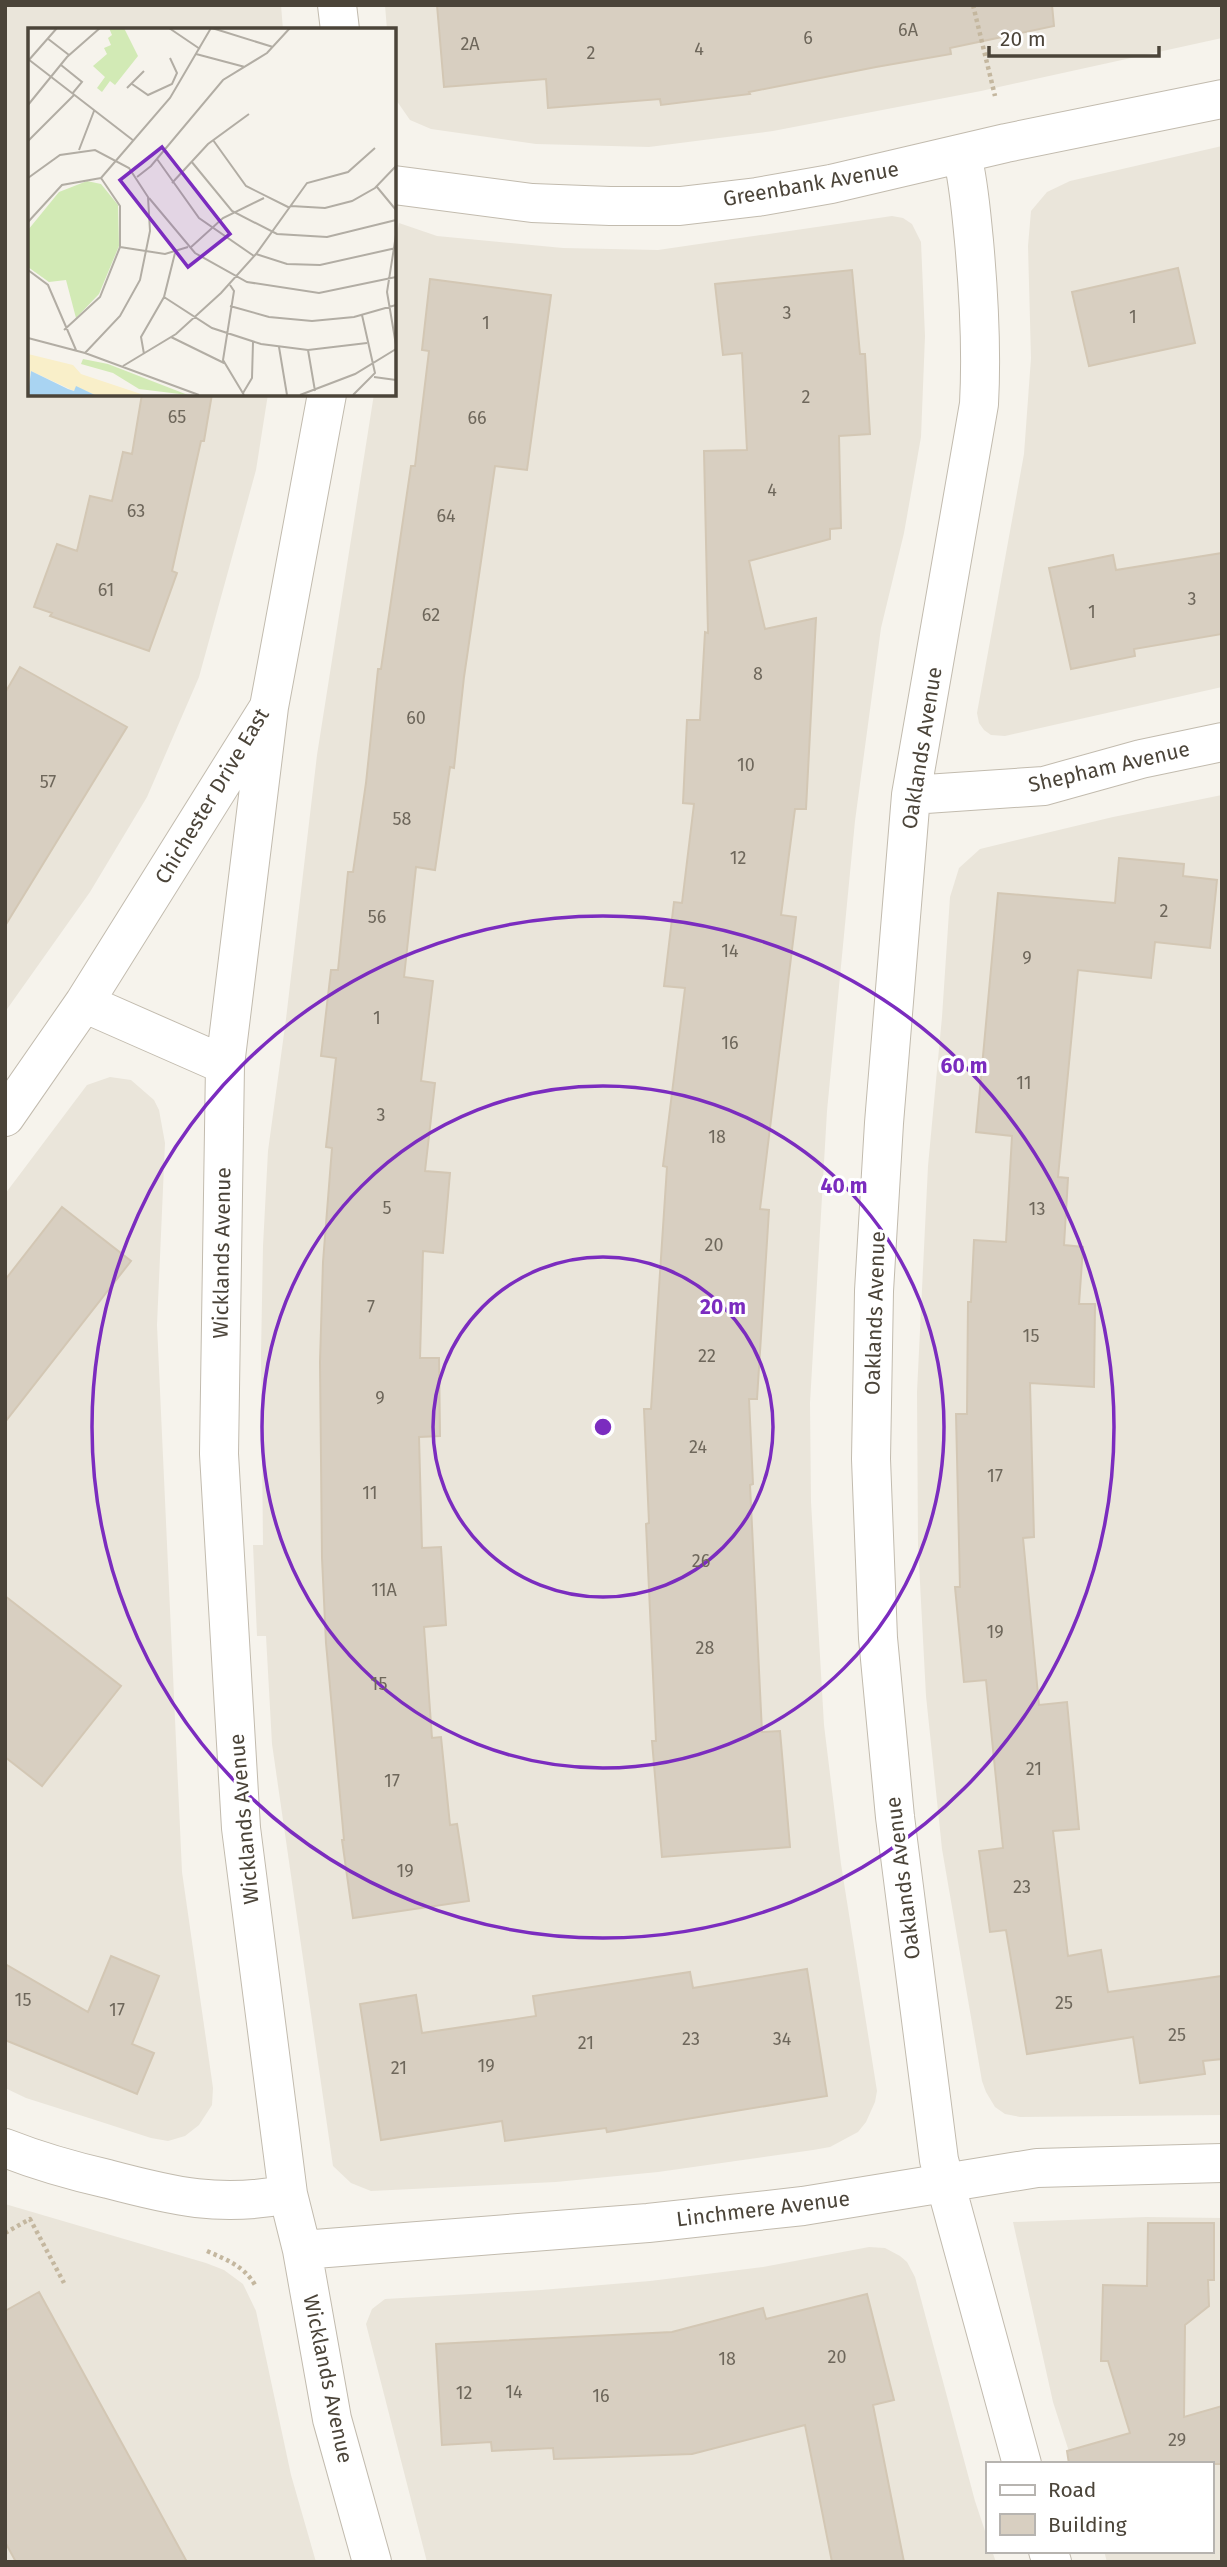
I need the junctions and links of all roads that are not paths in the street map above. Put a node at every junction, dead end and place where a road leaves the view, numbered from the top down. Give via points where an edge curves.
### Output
1 (337, 5) edge
2 (340, 28) edge
3 (1222, 99) edge
4 (962, 155) junction
5 (396, 185) edge
6 (327, 396) edge
7 (269, 707) junction
8 (1222, 742) edge
9 (911, 795) junction
10 (84, 1003) junction
11 (225, 1065) junction
12 (5, 1117) edge
13 (5, 2148) edge
14 (1222, 2163) edge
15 (947, 2183) junction
16 (288, 2194) junction
17 (302, 2250) junction
18 (1021, 2462) edge
19 (372, 2562) edge

1 - 2 street
3 - 4 street, Greenbank Avenue
4 - 5 street, Greenbank Avenue via 757,197 680,206 532,203
4 - 9 street, Oaklands Avenue via 980,303 979,404
6 - 7 street, Chichester Drive East
7 - 10 street, Chichester Drive East
7 - 11 street, Wicklands Avenue
8 - 9 street, Shepham Avenue via 1044,786
9 - 15 street, Oaklands Avenue via 881,1174 871,1459 878,1638 895,1817 939,2160
10 - 11 street
10 - 12 street, Chichester Drive East
11 - 16 street, Wicklands Avenue via 219,1454 241,1828
13 - 16 street via 189,2199 257,2200
14 - 15 street, Linchmere Avenue via 1037,2168
15 - 17 street, Linchmere Avenue via 803,2206 648,2223
15 - 18 street, Oaklands Avenue
16 - 17 street, Wicklands Avenue
17 - 19 street, Wicklands Avenue via 332,2419

